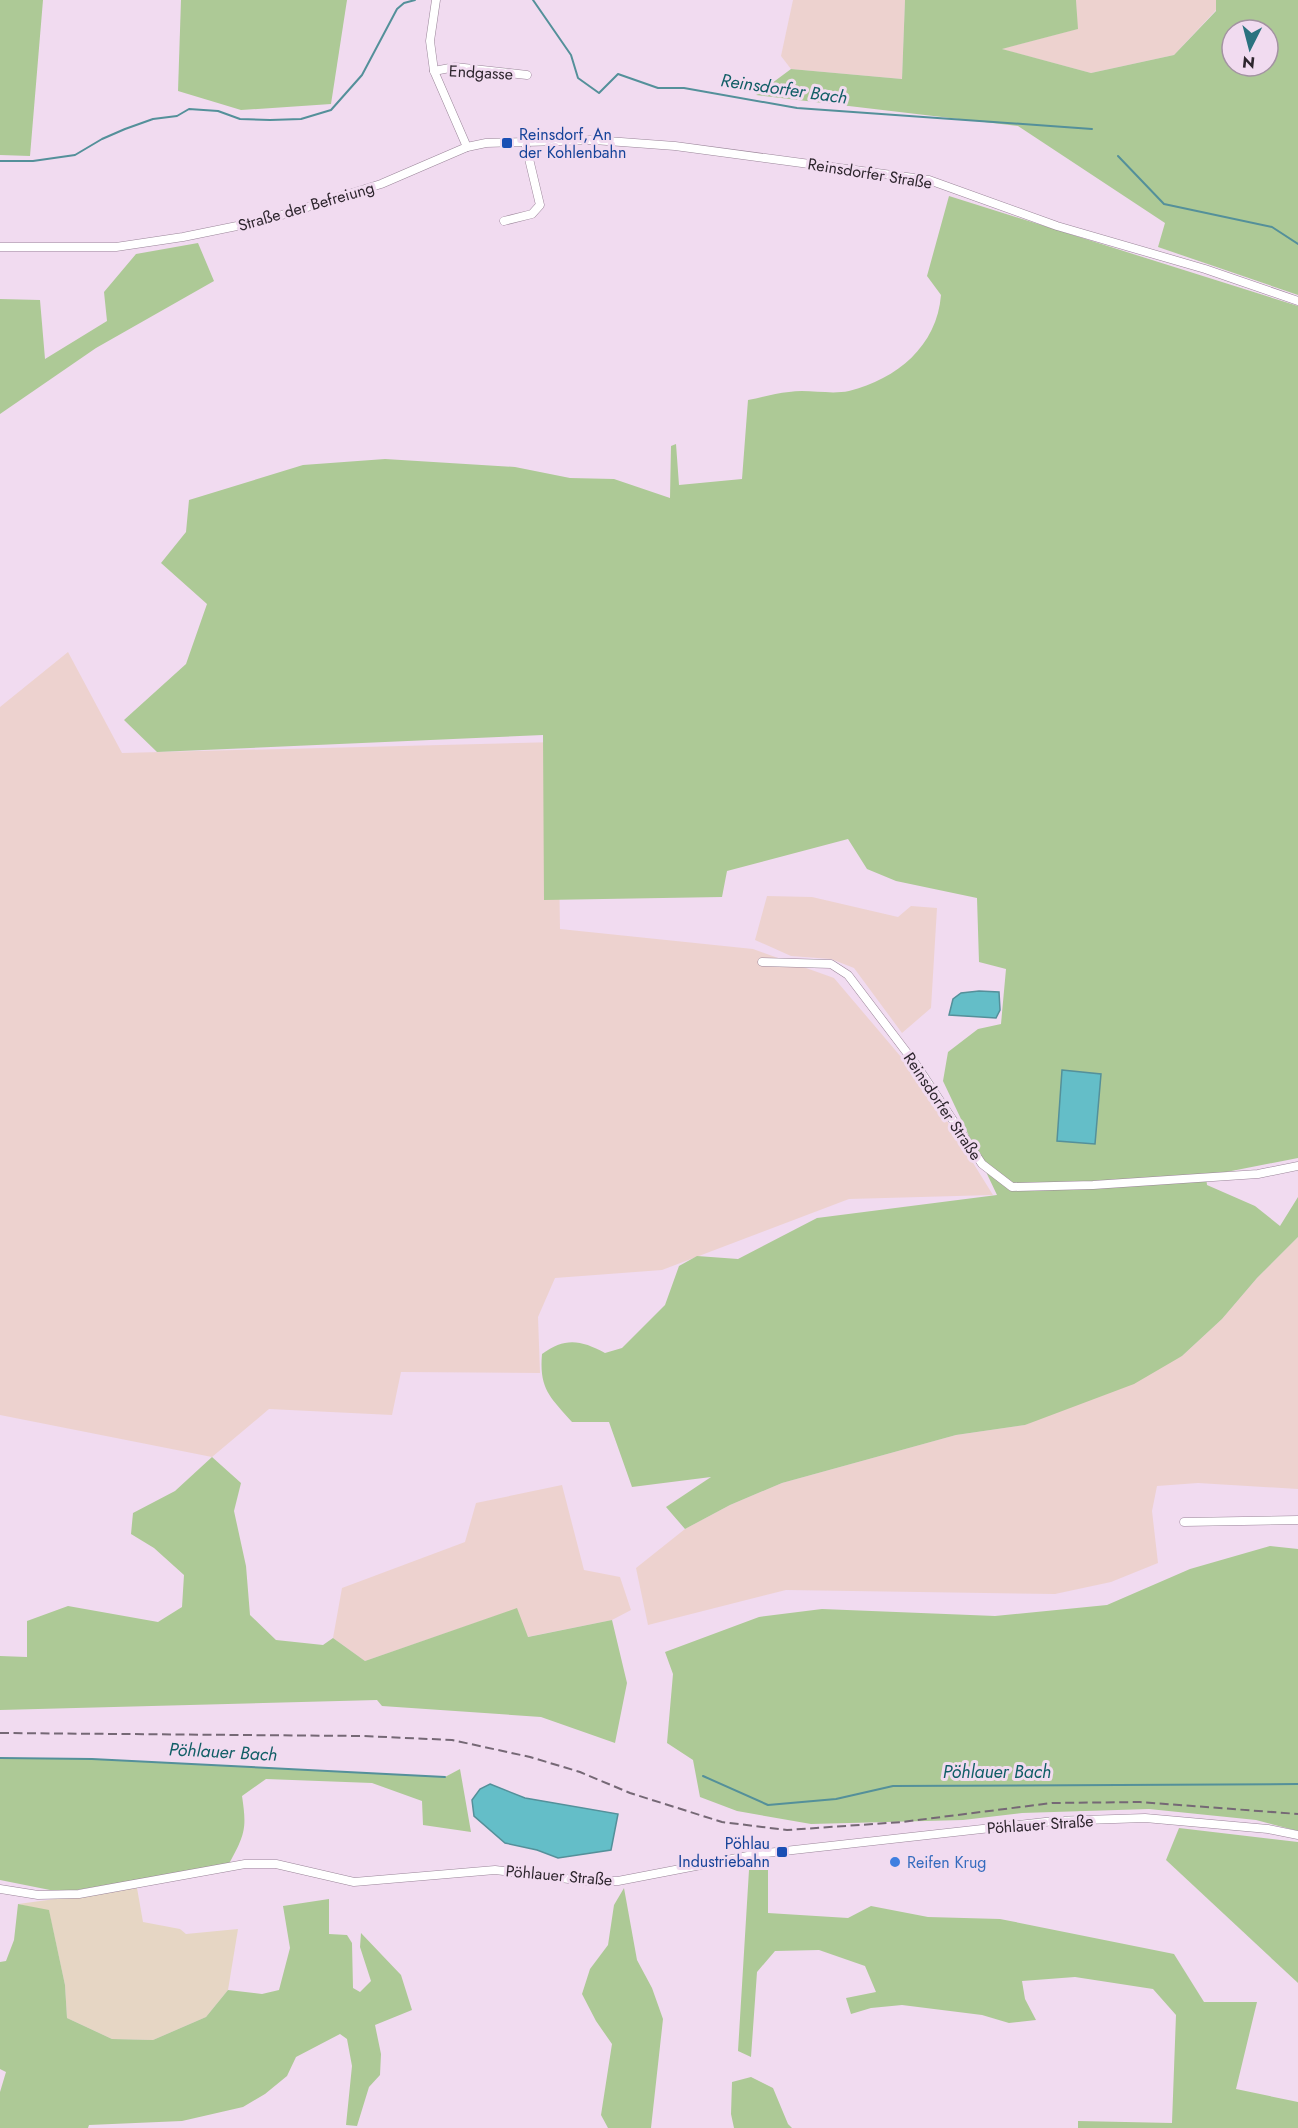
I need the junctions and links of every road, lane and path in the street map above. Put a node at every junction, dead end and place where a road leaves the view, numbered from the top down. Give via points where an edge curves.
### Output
1 (436, 0) edge
2 (434, 71) junction
3 (527, 75) dead end
4 (529, 141) junction
5 (467, 147) junction
6 (504, 221) dead end
7 (0, 247) edge
8 (1298, 301) edge
9 (762, 962) dead end
10 (1298, 1166) edge
11 (1298, 1520) edge
12 (1184, 1522) dead end
13 (1298, 1835) edge
14 (0, 1888) edge

1 - 2 street via 430,41
2 - 3 street, Endgasse via 455,67
2 - 5 street
4 - 5 street, Straße der Befreiung
4 - 6 street via 540,205 532,214
4 - 8 street, Reinsdorfer Straße via 594,140 675,146 928,180
5 - 7 street, Straße der Befreiung via 381,184 266,220 116,247
9 - 10 street, Reinsdorfer Straße via 831,964 848,975 982,1164 1012,1187 1258,1174
11 - 12 street
13 - 14 street, Pöhlauer Straße via 1144,1818 1054,1821 759,1854 618,1881 495,1870 354,1882 276,1864 245,1864 79,1894 38,1894

